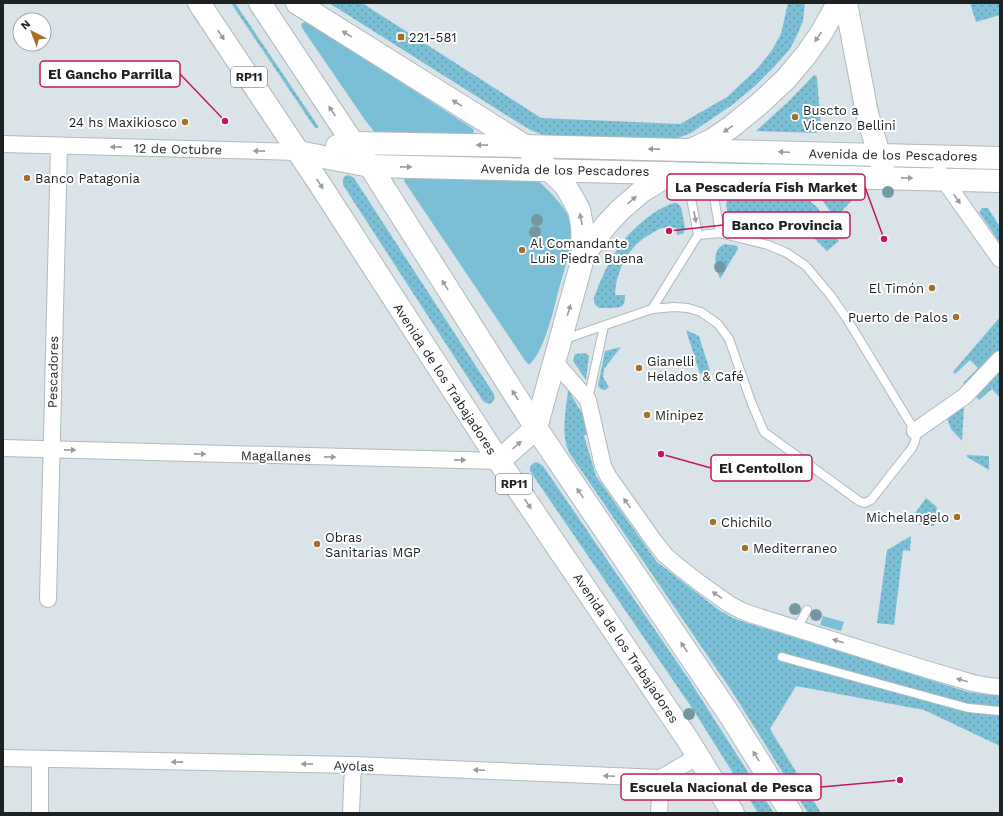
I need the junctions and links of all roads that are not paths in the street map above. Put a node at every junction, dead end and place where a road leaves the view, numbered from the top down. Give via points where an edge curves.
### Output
1 (199, 3) edge
2 (260, 3) edge
3 (297, 3) edge
4 (838, 3) edge
5 (846, 3) edge
6 (353, 143) junction
7 (3, 144) edge
8 (58, 146) junction
9 (525, 146) junction
10 (691, 150) junction
11 (298, 152) junction
12 (879, 155) junction
13 (926, 156) junction
14 (1000, 158) edge
15 (370, 166) junction
16 (550, 170) junction
17 (672, 173) junction
18 (699, 173) junction
19 (886, 178) junction
20 (942, 179) junction
21 (1000, 180) edge
22 (720, 233) junction
23 (698, 235) junction
24 (583, 258) junction
25 (1000, 260) edge
26 (652, 309) junction
27 (604, 326) junction
28 (557, 351) junction
29 (1000, 359) edge
30 (588, 400) junction
31 (536, 428) junction
32 (916, 431) junction
33 (3, 448) edge
34 (52, 450) junction
35 (499, 461) junction
36 (48, 599) dead end
37 (807, 610) dead end
38 (797, 628) junction
39 (782, 657) dead end
40 (1000, 687) edge
41 (1000, 711) edge
42 (698, 756) junction
43 (3, 758) edge
44 (40, 759) junction
45 (353, 765) junction
46 (660, 778) junction
47 (40, 813) edge
48 (351, 813) edge
49 (660, 813) edge
50 (733, 813) edge
51 (791, 813) edge

1 -> 11 main road, Avenida de los Trabajadores / RP11
6 -> 2 main road
9 -> 3 main road
4 -> 10 main road via 806,56 785,80 731,127
5 - 12 main road via 867,113
9 -> 6 main road, Avenida de los Pescadores
6 - 11 main road, 12 de Octubre
6 - 15 main road
7 - 8 street, 12 de Octubre
11 -> 8 street, 12 de Octubre
8 - 34 street, Pescadores
10 -> 9 main road, Avenida de los Pescadores
9 - 16 main road
12 -> 10 main road, Avenida de los Pescadores
11 - 15 main road, Avenida de los Pescadores
11 -> 35 main road, Avenida de los Trabajadores / RP11
12 - 13 main road, Avenida de los Pescadores
12 - 19 main road
13 - 14 main road, Avenida de los Pescadores
13 - 20 street
15 -> 16 main road, Avenida de los Pescadores
31 -> 15 main road
16 - 17 main road, Avenida de los Pescadores
24 -> 16 main road via 579,210 565,185
17 - 18 main road, Avenida de los Pescadores
24 -> 17 main road via 594,240 620,210 642,191
18 - 19 main road, Avenida de los Pescadores
18 - 22 lane via 713,190
18 -> 23 lane via 690,193
19 -> 20 main road, Avenida de los Pescadores
20 - 21 main road, Avenida de los Pescadores
20 -> 25 street
22 - 23 lane
22 - 32 lane via 787,252 806,266 828,291 847,319
23 - 26 lane
28 -> 24 main road
26 - 27 lane
26 - 32 lane via 688,308 701,312 718,324 729,339 764,432 859,501 868,502 880,488 912,448
27 - 28 lane
27 - 30 lane
28 - 30 street
28 - 31 main road
29 - 32 street via 965,396
38 -> 30 street via 735,607 701,584 665,554 608,476 603,466
35 -> 31 main road
51 -> 31 main road via 727,710
33 - 34 street, Magallanes
34 -> 35 street, Magallanes
34 - 36 street, Pescadores
35 -> 42 main road, Avenida de los Trabajadores / RP11
37 - 38 lane
40 -> 38 street via 973,683
39 - 41 lane via 968,708
42 - 46 street
42 - 50 main road, Avenida de los Trabajadores / RP11
43 - 44 street, Ayolas
45 -> 44 street, Ayolas
44 - 47 street
46 -> 45 street, Ayolas
45 - 48 street
46 - 49 street

